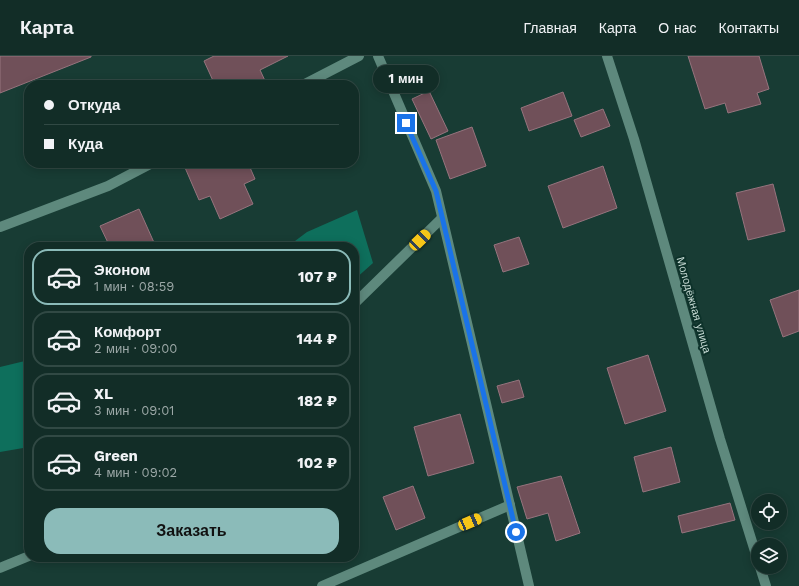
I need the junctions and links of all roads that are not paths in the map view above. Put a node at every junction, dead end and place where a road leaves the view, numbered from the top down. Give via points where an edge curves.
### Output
1 (359, 56) edge
2 (378, 56) edge
3 (607, 56) edge
4 (313, 80) edge
5 (142, 168) edge
6 (442, 218) junction
7 (0, 227) edge
8 (359, 299) edge
9 (510, 505) junction
10 (751, 539) edge
11 (24, 558) edge
12 (0, 568) edge
13 (762, 574) edge
14 (322, 586) edge
15 (529, 586) edge
16 (766, 586) edge

1 - 4 street
2 - 6 street via 436,191
3 - 10 street, Молодёжная улица via 634,139
5 - 7 street via 108,186
6 - 8 street
6 - 9 street
9 - 14 street
9 - 15 street
11 - 12 street
13 - 16 street

